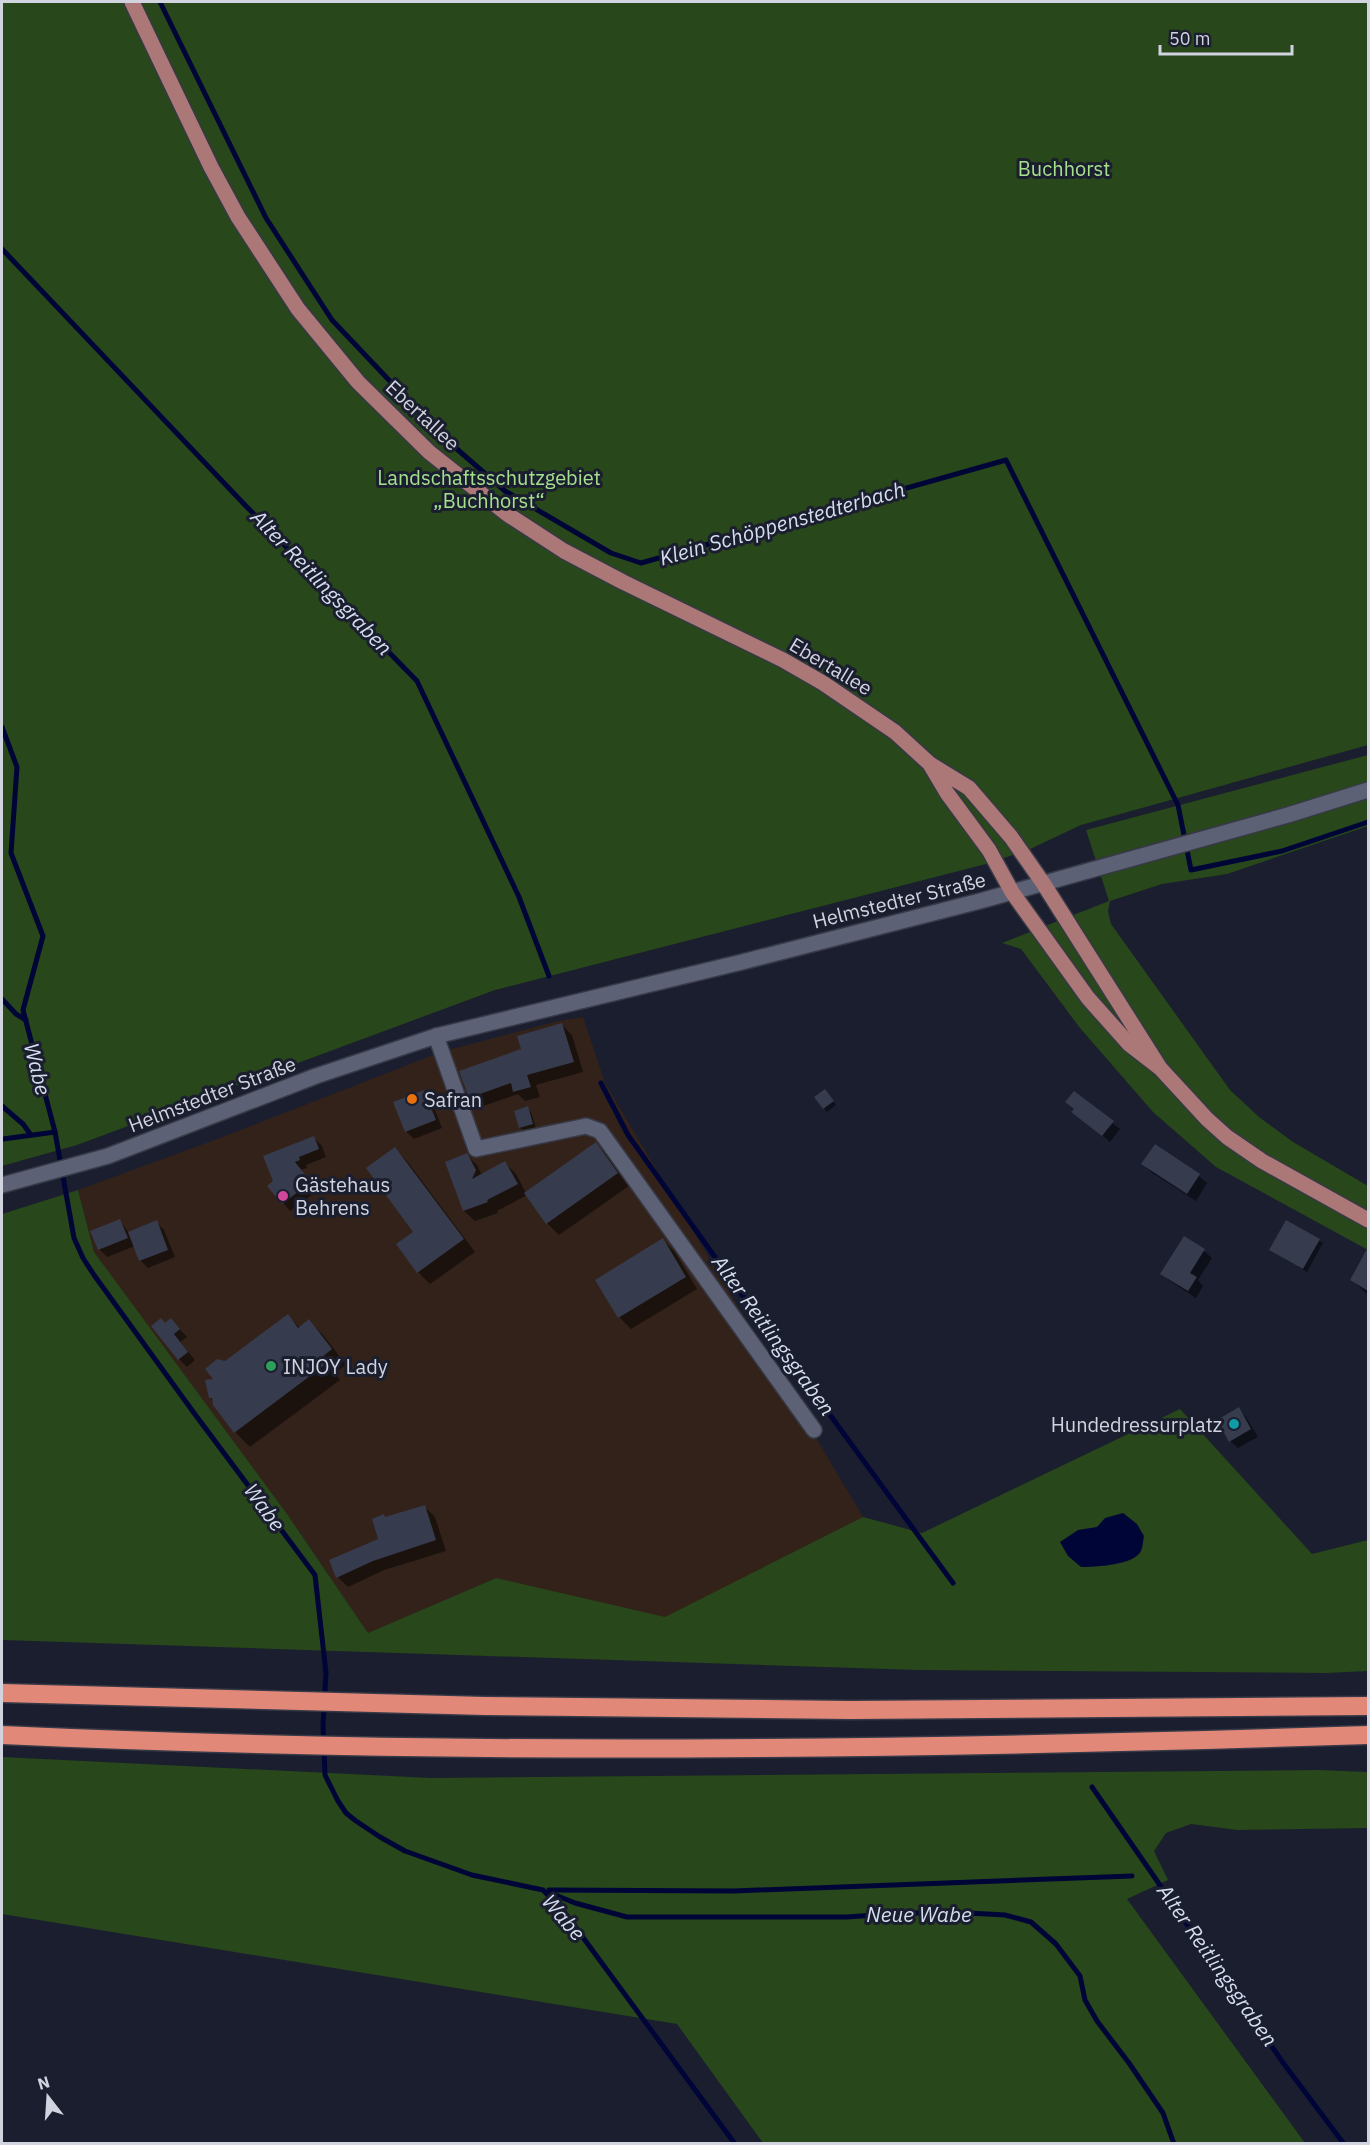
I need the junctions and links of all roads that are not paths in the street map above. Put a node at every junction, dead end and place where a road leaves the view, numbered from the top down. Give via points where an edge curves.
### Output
1 (132, 2) edge
2 (930, 764) junction
3 (1368, 790) edge
4 (1043, 883) junction
5 (1012, 892) junction
6 (436, 1036) junction
7 (1160, 1068) junction
8 (2, 1185) edge
9 (1368, 1221) edge
10 (813, 1430) dead end
11 (2, 1693) edge
12 (1368, 1706) edge
13 (2, 1735) edge
14 (1368, 1735) edge
15 (1296, 1738) junction
16 (1368, 1744) edge

1 - 2 main road, Ebertallee via 211,167 267,264 329,349 429,452 507,514 564,551 823,683 896,732
2 - 4 main road, Ebertallee via 969,788 1011,837
2 - 5 main road, Ebertallee via 989,850
3 - 4 street, Helmstedter Straße
4 - 5 street, Helmstedter Straße
4 - 7 main road, Ebertallee
5 - 6 street, Helmstedter Straße
5 - 7 main road, Ebertallee via 1088,998 1129,1044
6 - 8 street, Helmstedter Straße via 316,1076 108,1156
6 - 10 street via 476,1149 586,1126 600,1131
7 - 9 main road via 1227,1137
11 - 12 highway via 484,1706 851,1710
13 - 15 highway via 486,1748 694,1749
14 - 15 highway
15 - 16 highway

